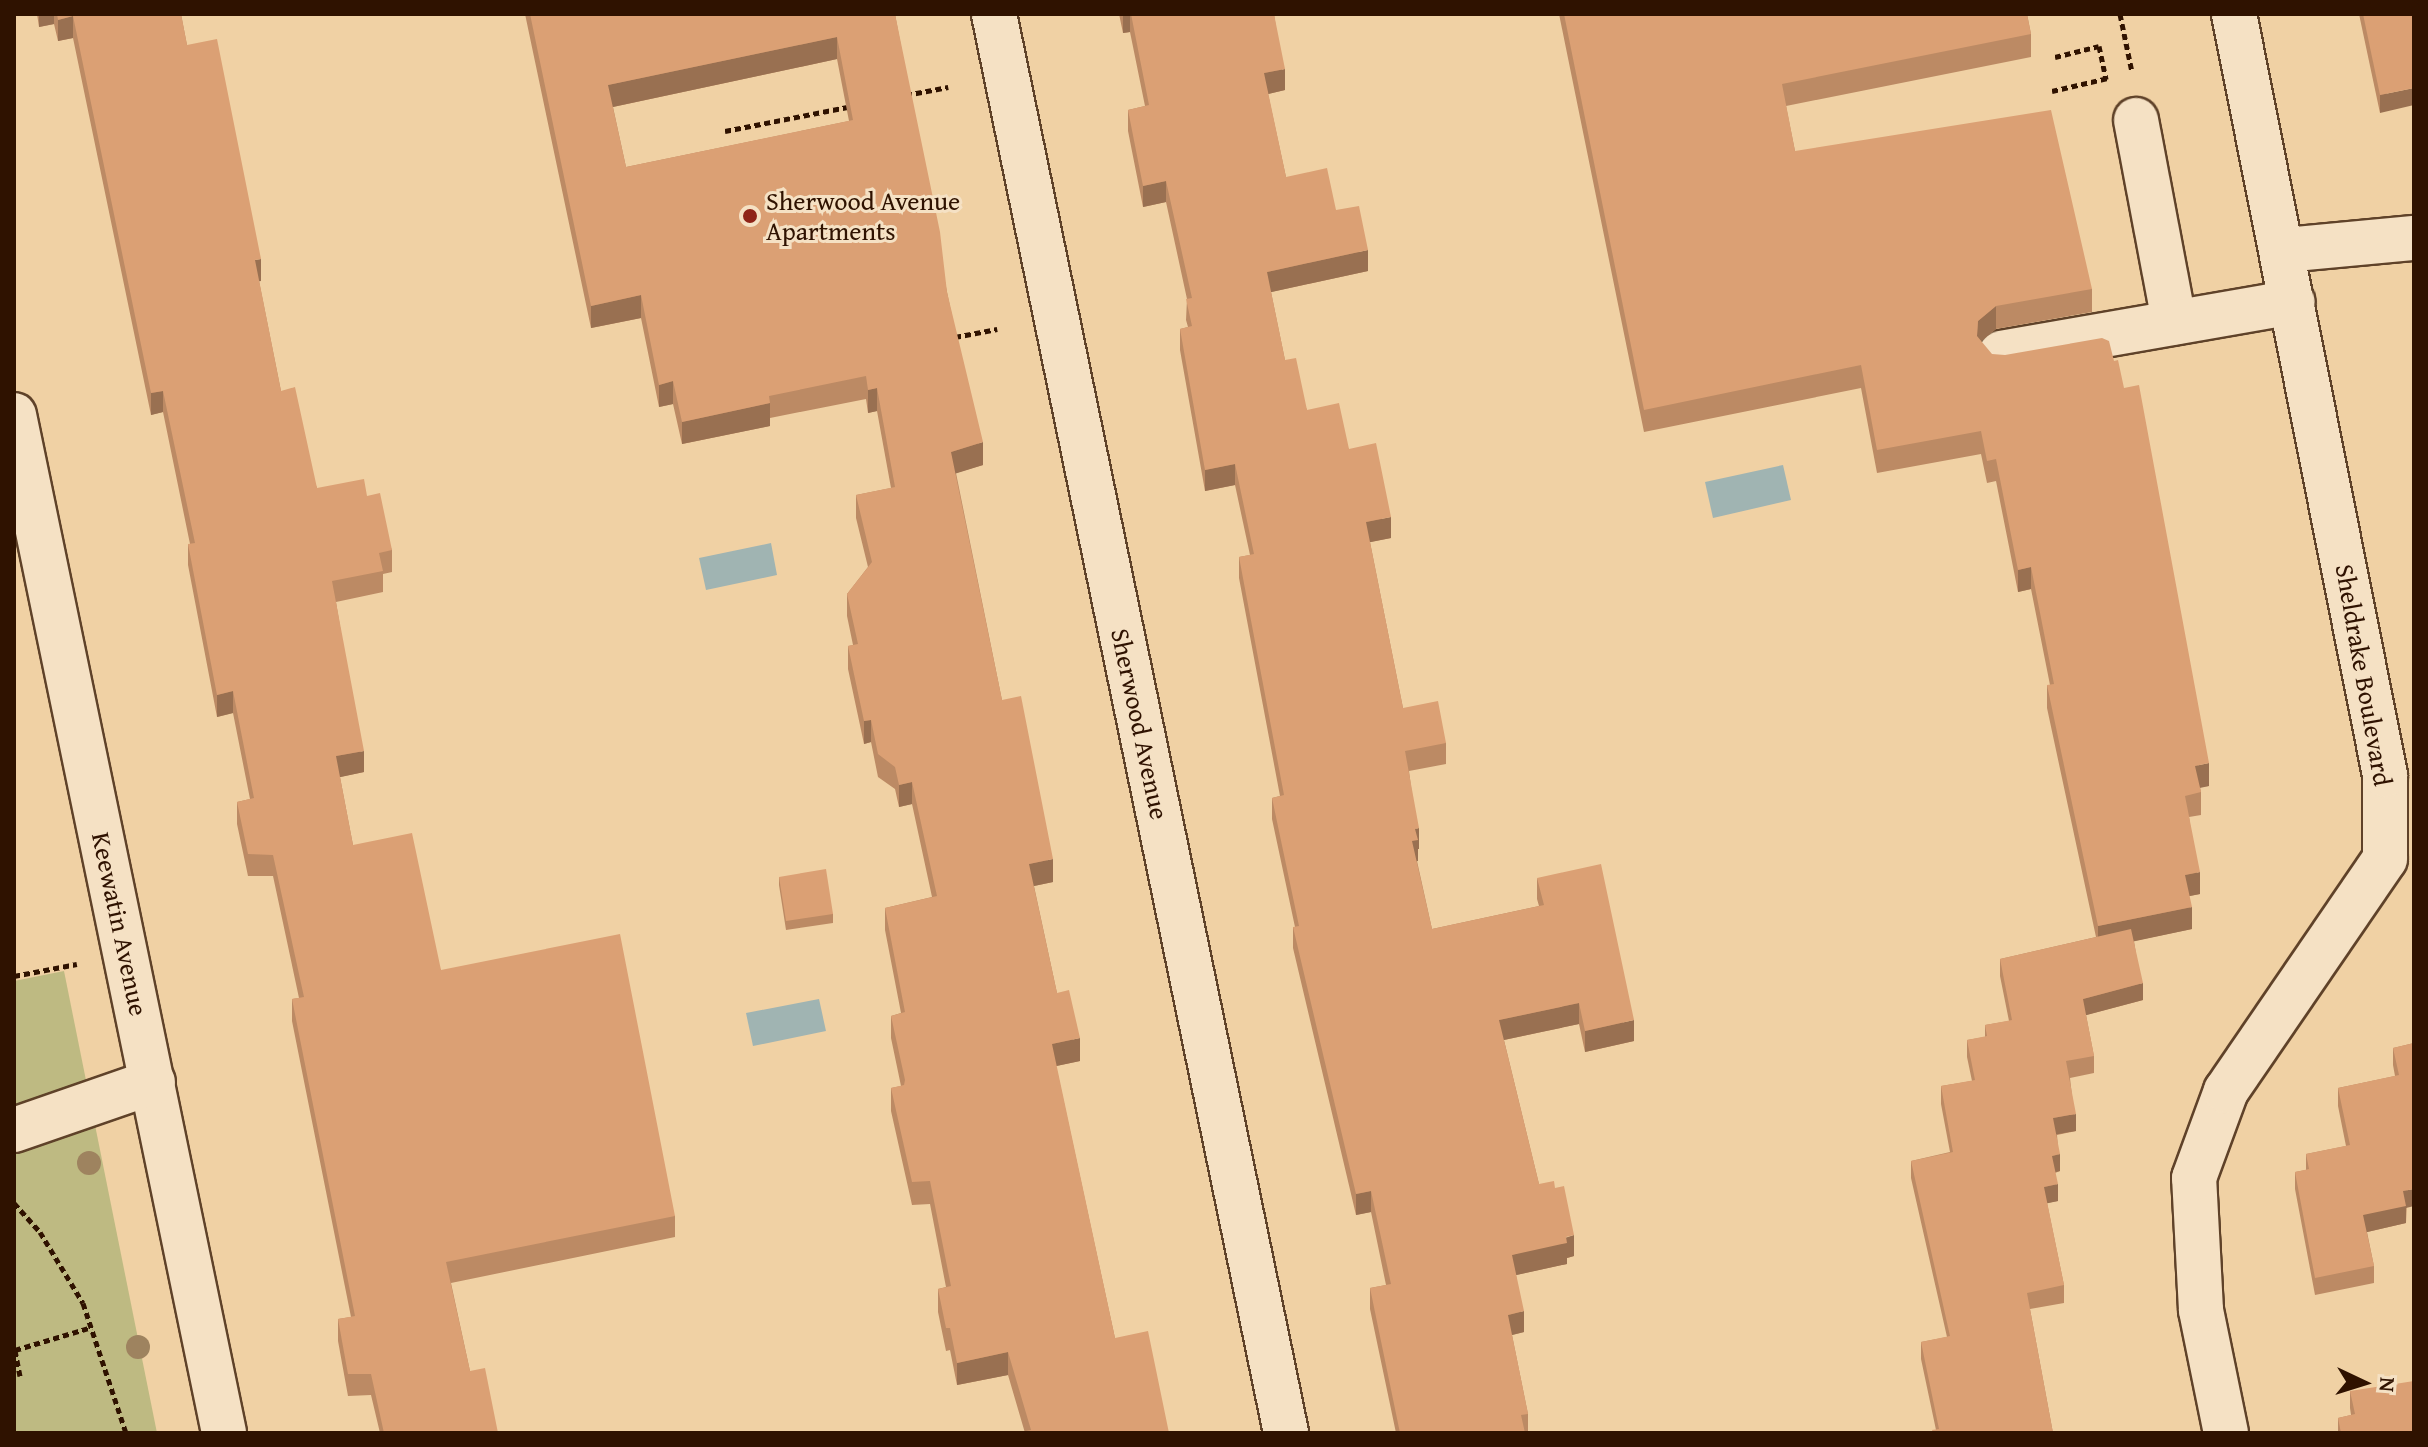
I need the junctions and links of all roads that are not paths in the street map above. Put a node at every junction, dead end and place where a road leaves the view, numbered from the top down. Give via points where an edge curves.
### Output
1 (994, 14) edge
2 (2234, 14) edge
3 (2136, 120) road end
4 (2414, 238) edge
5 (2284, 250) junction
6 (2293, 302) junction
7 (2174, 322) junction
8 (2001, 353) edge
9 (14, 415) edge
10 (2399, 861) edge
11 (153, 1082) junction
12 (14, 1130) edge
13 (224, 1433) edge
14 (1286, 1433) edge
15 (2226, 1433) edge

1 - 14 street, Sherwood Avenue
2 - 5 street, Sheldrake Boulevard
3 - 7 street
4 - 5 street
5 - 6 street, Sheldrake Boulevard
6 - 7 street
6 - 10 street, Sheldrake Boulevard
7 - 8 street
9 - 11 street, Keewatin Avenue
10 - 15 street, Sheldrake Boulevard via 2226,1091 2194,1178 2201,1310
11 - 12 street
11 - 13 street, Keewatin Avenue

